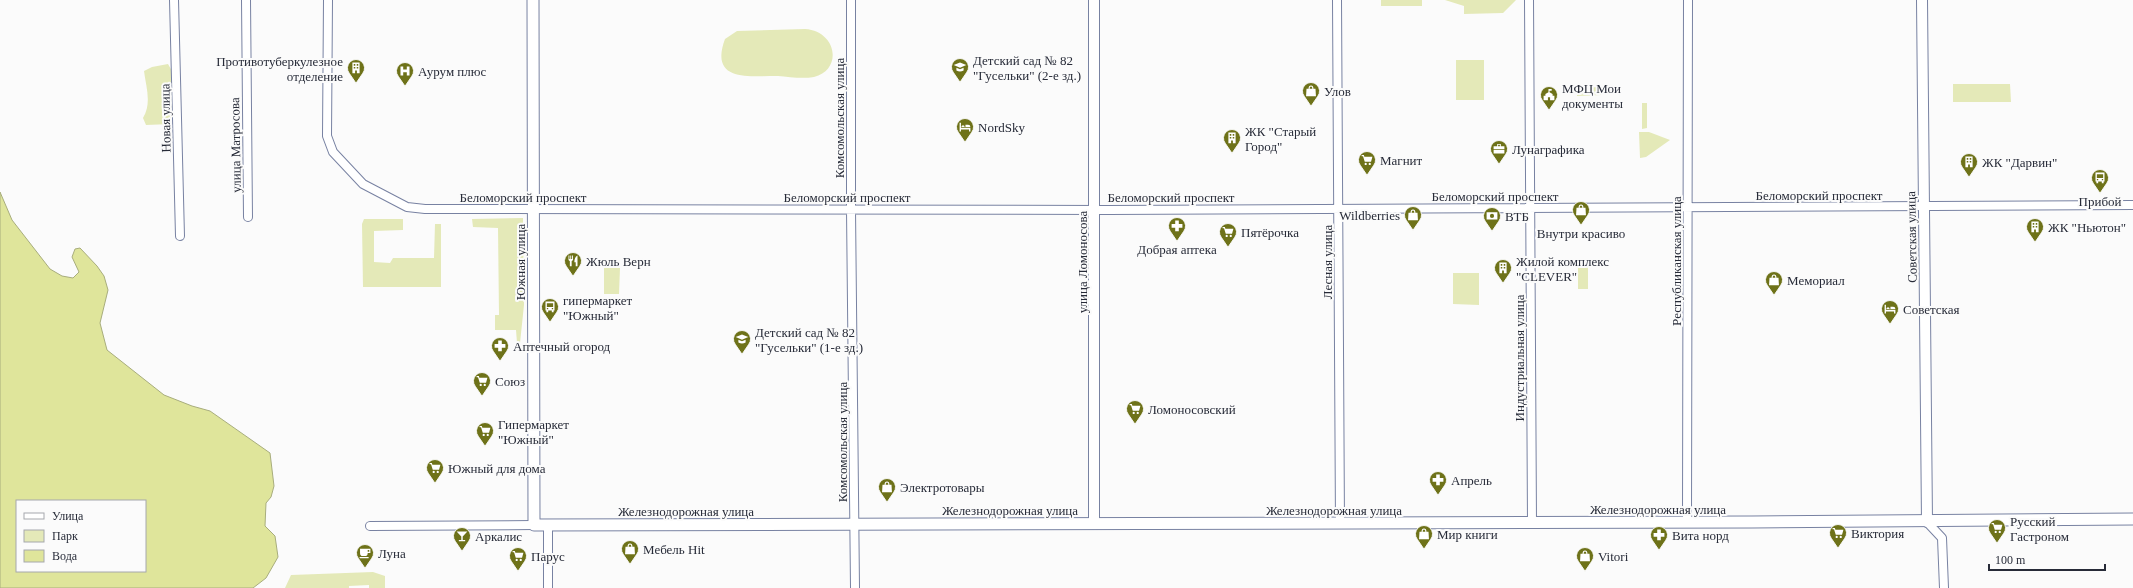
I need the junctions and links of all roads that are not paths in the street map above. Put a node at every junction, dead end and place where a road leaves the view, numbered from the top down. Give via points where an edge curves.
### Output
1 (174, 0) edge
2 (246, 0) edge
3 (328, 0) edge
4 (533, 0) edge
5 (851, 0) edge
6 (1094, 0) edge
7 (1337, 0) edge
8 (1529, 0) edge
9 (1688, 0) edge
10 (1922, 0) edge
11 (2133, 205) edge
12 (1924, 206) junction
13 (1688, 207) junction
14 (1530, 208) junction
15 (1338, 209) junction
16 (534, 210) junction
17 (851, 210) junction
18 (1095, 210) junction
19 (248, 217) dead end
20 (180, 236) dead end
21 (2133, 519) edge
22 (1687, 522) junction
23 (1927, 522) junction
24 (1532, 523) junction
25 (854, 524) junction
26 (1094, 524) junction
27 (1340, 524) junction
28 (534, 525) junction
29 (548, 525) junction
30 (370, 526) dead end
31 (548, 588) edge
32 (855, 588) edge
33 (1944, 588) edge

1 - 20 street, Новая улица
2 - 19 street, улица Матросова
3 - 16 street, Беломорский проспект via 327,136 333,152 347,168 363,184 407,207
4 - 16 main road, Южная улица
5 - 17 street, Комсомольская улица
6 - 18 street, улица Ломоносова
7 - 15 street, Лесная улица
8 - 14 street, Индустриальная улица
9 - 13 street, Республиканская улица
10 - 12 street, Советская улица
11 - 12 street, Беломорский проспект
12 - 13 street, Беломорский проспект
12 - 23 street, Советская улица
13 - 14 street, Беломорский проспект
13 - 22 street, Республиканская улица
14 - 15 street, Беломорский проспект
14 - 24 street, Индустриальная улица
15 - 18 street, Беломорский проспект
15 - 27 street, Лесная улица
16 - 17 street, Беломорский проспект
16 - 28 main road, Южная улица
17 - 18 street, Беломорский проспект
17 - 25 street, Комсомольская улица
18 - 26 street, улица Ломоносова
21 - 23 main road, Железнодорожная улица
22 - 23 main road, Железнодорожная улица
22 - 24 main road, Железнодорожная улица
23 - 33 street via 1942,538
24 - 27 main road, Железнодорожная улица
25 - 26 main road, Железнодорожная улица
25 - 29 main road, Железнодорожная улица
25 - 32 street, Комсомольская улица
26 - 27 main road, Железнодорожная улица
28 - 29 main road, Железнодорожная улица
28 - 30 street
29 - 31 street

